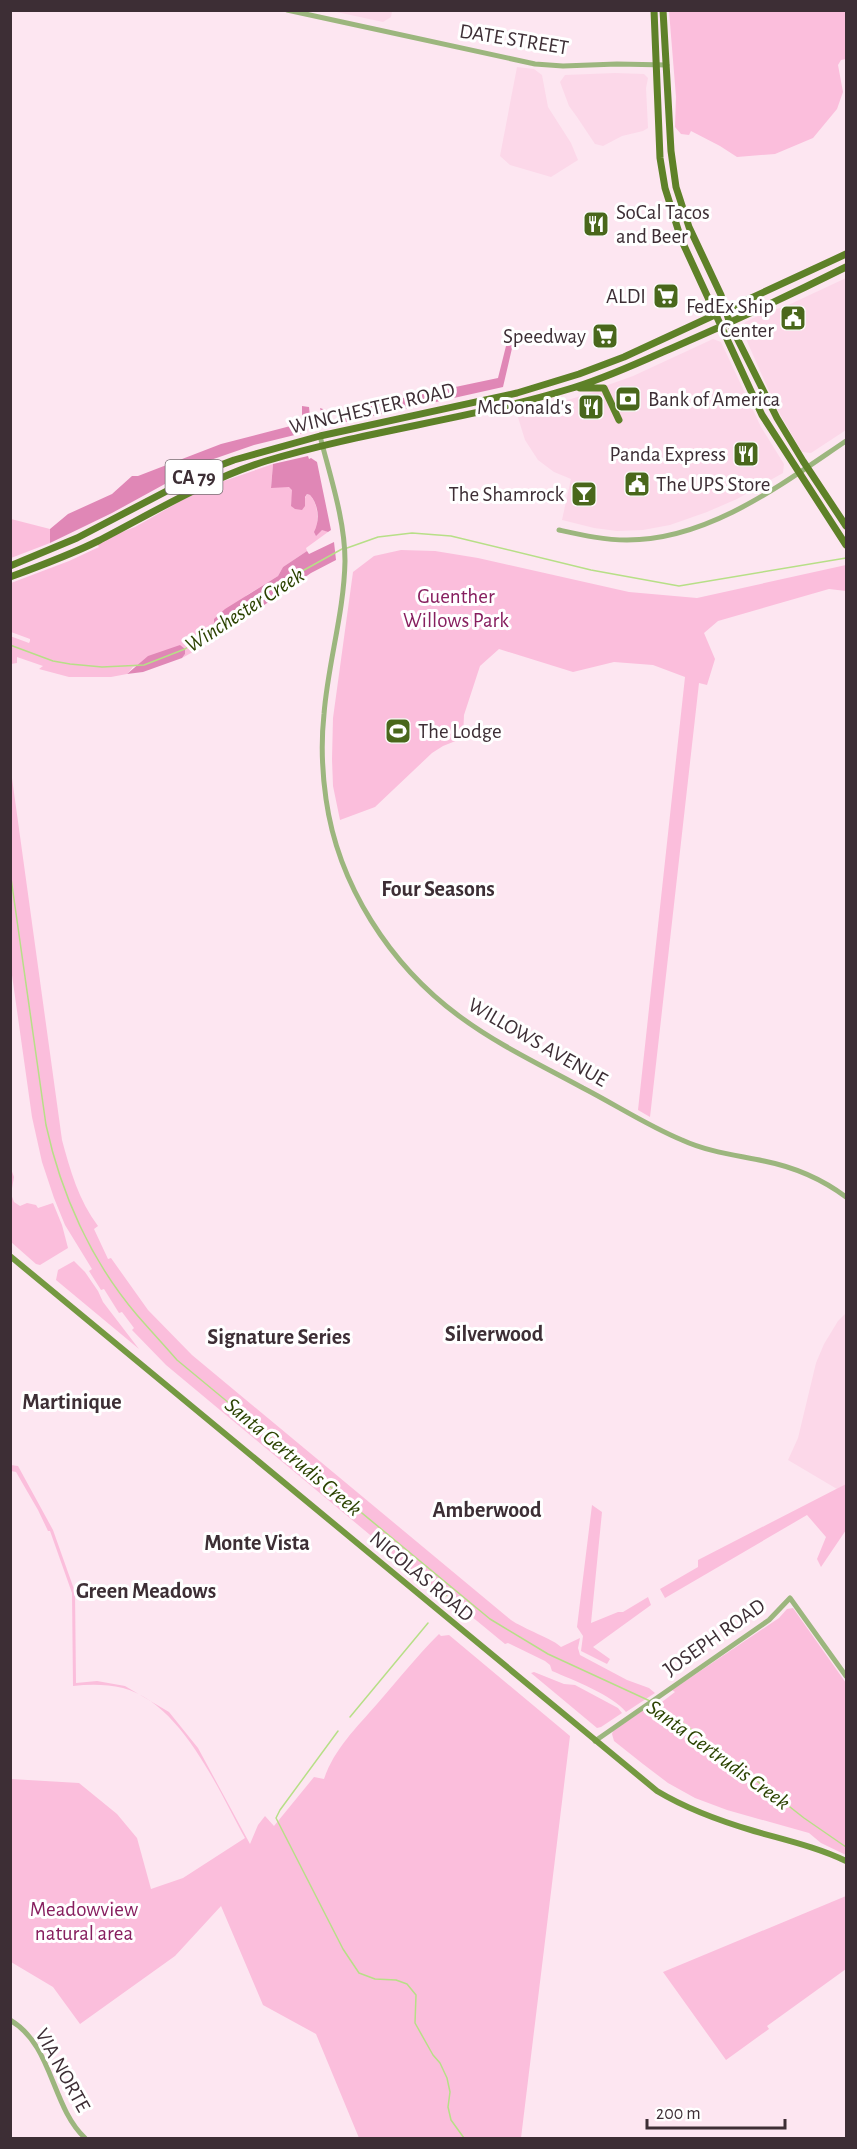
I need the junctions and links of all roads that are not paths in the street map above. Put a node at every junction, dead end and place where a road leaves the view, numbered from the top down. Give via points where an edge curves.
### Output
1 (287, 10) edge
2 (654, 10) edge
3 (663, 10) edge
4 (658, 65) junction
5 (667, 65) junction
6 (846, 254) edge
7 (846, 267) edge
8 (726, 309) junction
9 (715, 314) junction
10 (730, 324) junction
11 (721, 327) junction
12 (572, 389) junction
13 (619, 420) dead end
14 (320, 436) junction
15 (846, 441) edge
16 (322, 447) junction
17 (807, 467) junction
18 (798, 473) junction
19 (846, 525) edge
20 (559, 530) dead end
21 (846, 545) edge
22 (10, 566) edge
23 (10, 577) edge
24 (846, 1197) edge
25 (10, 1256) edge
26 (846, 1676) edge
27 (595, 1741) junction
28 (846, 1861) edge
29 (10, 2020) edge
30 (85, 2139) edge

1 - 4 street, DATE STREET via 536,64
2 - 4 main road
3 - 5 main road
4 - 5 street, DATE STREET
4 - 9 main road via 658,141 665,188 681,239
5 - 8 main road via 676,187 689,227
6 - 8 main road, WINCHESTER ROAD / CA 79
7 - 10 main road, WINCHESTER ROAD / CA 79
8 - 9 main road, WINCHESTER ROAD / CA 79
8 - 10 main road
9 - 11 main road
9 - 14 main road, WINCHESTER ROAD / CA 79 via 624,357 564,379
10 - 11 main road, WINCHESTER ROAD / CA 79
10 - 17 main road via 777,418
11 - 12 main road, WINCHESTER ROAD / CA 79
11 - 18 main road via 762,415
12 - 13 main road via 604,388
12 - 16 main road, WINCHESTER ROAD / CA 79
14 - 16 street, WILLOWS AVENUE
14 - 22 main road, WINCHESTER ROAD / CA 79 via 205,471 77,538
15 - 17 street
16 - 23 main road, WINCHESTER ROAD / CA 79 via 208,482 96,542
16 - 24 street, WILLOWS AVENUE via 345,560 324,712 322,750 327,801 350,881 395,955 419,983 470,1024 656,1128 701,1147 797,1170
17 - 18 street
17 - 19 main road
18 - 20 street via 740,508 661,536 612,539
18 - 21 main road
25 - 27 main road, NICOLAS ROAD
26 - 27 street, JOSEPH ROAD via 790,1598 769,1620
27 - 28 main road, NICOLAS ROAD via 676,1802
29 - 30 street, VIA NORTE via 32,2039 69,2119

